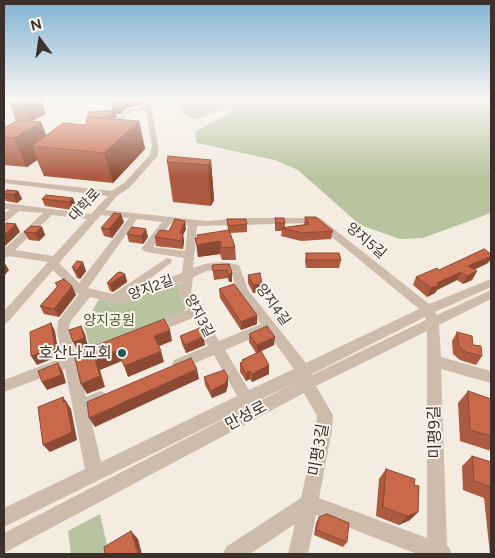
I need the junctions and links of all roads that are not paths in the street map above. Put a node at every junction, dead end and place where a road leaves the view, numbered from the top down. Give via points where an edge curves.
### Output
1 (115, 125) edge
2 (151, 125) edge
3 (98, 132) edge
4 (4, 181) edge
5 (114, 194) junction
6 (4, 206) edge
7 (17, 208) junction
8 (50, 212) junction
9 (96, 214) junction
10 (135, 216) junction
11 (4, 219) edge
12 (168, 220) junction
13 (194, 223) junction
14 (5, 253) edge
15 (189, 255) junction
16 (169, 257) junction
17 (54, 261) junction
18 (187, 275) junction
19 (254, 276) edge
20 (239, 279) junction
21 (491, 283) edge
22 (155, 287) junction
23 (83, 291) junction
24 (491, 294) edge
25 (114, 299) junction
26 (196, 312) junction
27 (431, 316) junction
28 (4, 319) edge
29 (269, 326) junction
30 (142, 333) edge
31 (106, 347) edge
32 (216, 348) junction
33 (70, 361) junction
34 (434, 361) junction
35 (162, 372) edge
36 (491, 376) edge
37 (305, 378) junction
38 (4, 386) edge
39 (116, 391) edge
40 (247, 400) junction
41 (80, 407) junction
42 (95, 473) junction
43 (309, 503) junction
44 (4, 518) edge
45 (4, 543) edge
46 (233, 554) edge
47 (298, 554) edge
48 (439, 554) edge

1 - 3 street
2 - 5 street via 155,152 127,185
4 - 5 street, 대학로
5 - 9 street, 대학로
6 - 7 street, 양지5길
7 - 8 street, 양지5길
7 - 11 street
8 - 9 street, 양지5길
8 - 14 street
9 - 10 street, 양지5길
9 - 17 street, 대학로
10 - 12 street, 양지5길
10 - 23 street
12 - 13 street, 양지5길
12 - 16 street via 145,249
13 - 15 street, 양지3길
13 - 27 street, 양지5길 via 319,221
14 - 17 street
15 - 16 street
15 - 18 street, 양지3길
16 - 22 street
16 - 25 street
17 - 23 street
17 - 28 street, 대학로
18 - 20 street, 양지4길 via 205,268 232,266
18 - 22 street, 양지2길
18 - 26 street, 양지3길 via 185,294
19 - 20 street
20 - 29 street, 양지4길 via 243,291
21 - 27 street, 만성로
22 - 25 street, 양지2길 via 128,298
23 - 25 street, 양지2길
23 - 33 street via 63,323
24 - 27 street, 만성로
26 - 30 street
26 - 32 street, 양지3길
27 - 34 street, 미평9길
27 - 37 street, 만성로
29 - 32 street, 양지3길
29 - 37 street, 양지4길
31 - 33 street
32 - 35 street
32 - 40 street, 양지3길
33 - 38 street
33 - 41 street
34 - 36 street
34 - 48 street, 미평9길
37 - 40 street, 만성로
37 - 43 street, 미평3길 via 325,417
37 - 45 street, 만성로
39 - 41 street
40 - 42 street, 만성로
41 - 42 street
42 - 44 street, 만성로
43 - 46 street
43 - 47 street, 미평3길
43 - 48 street

